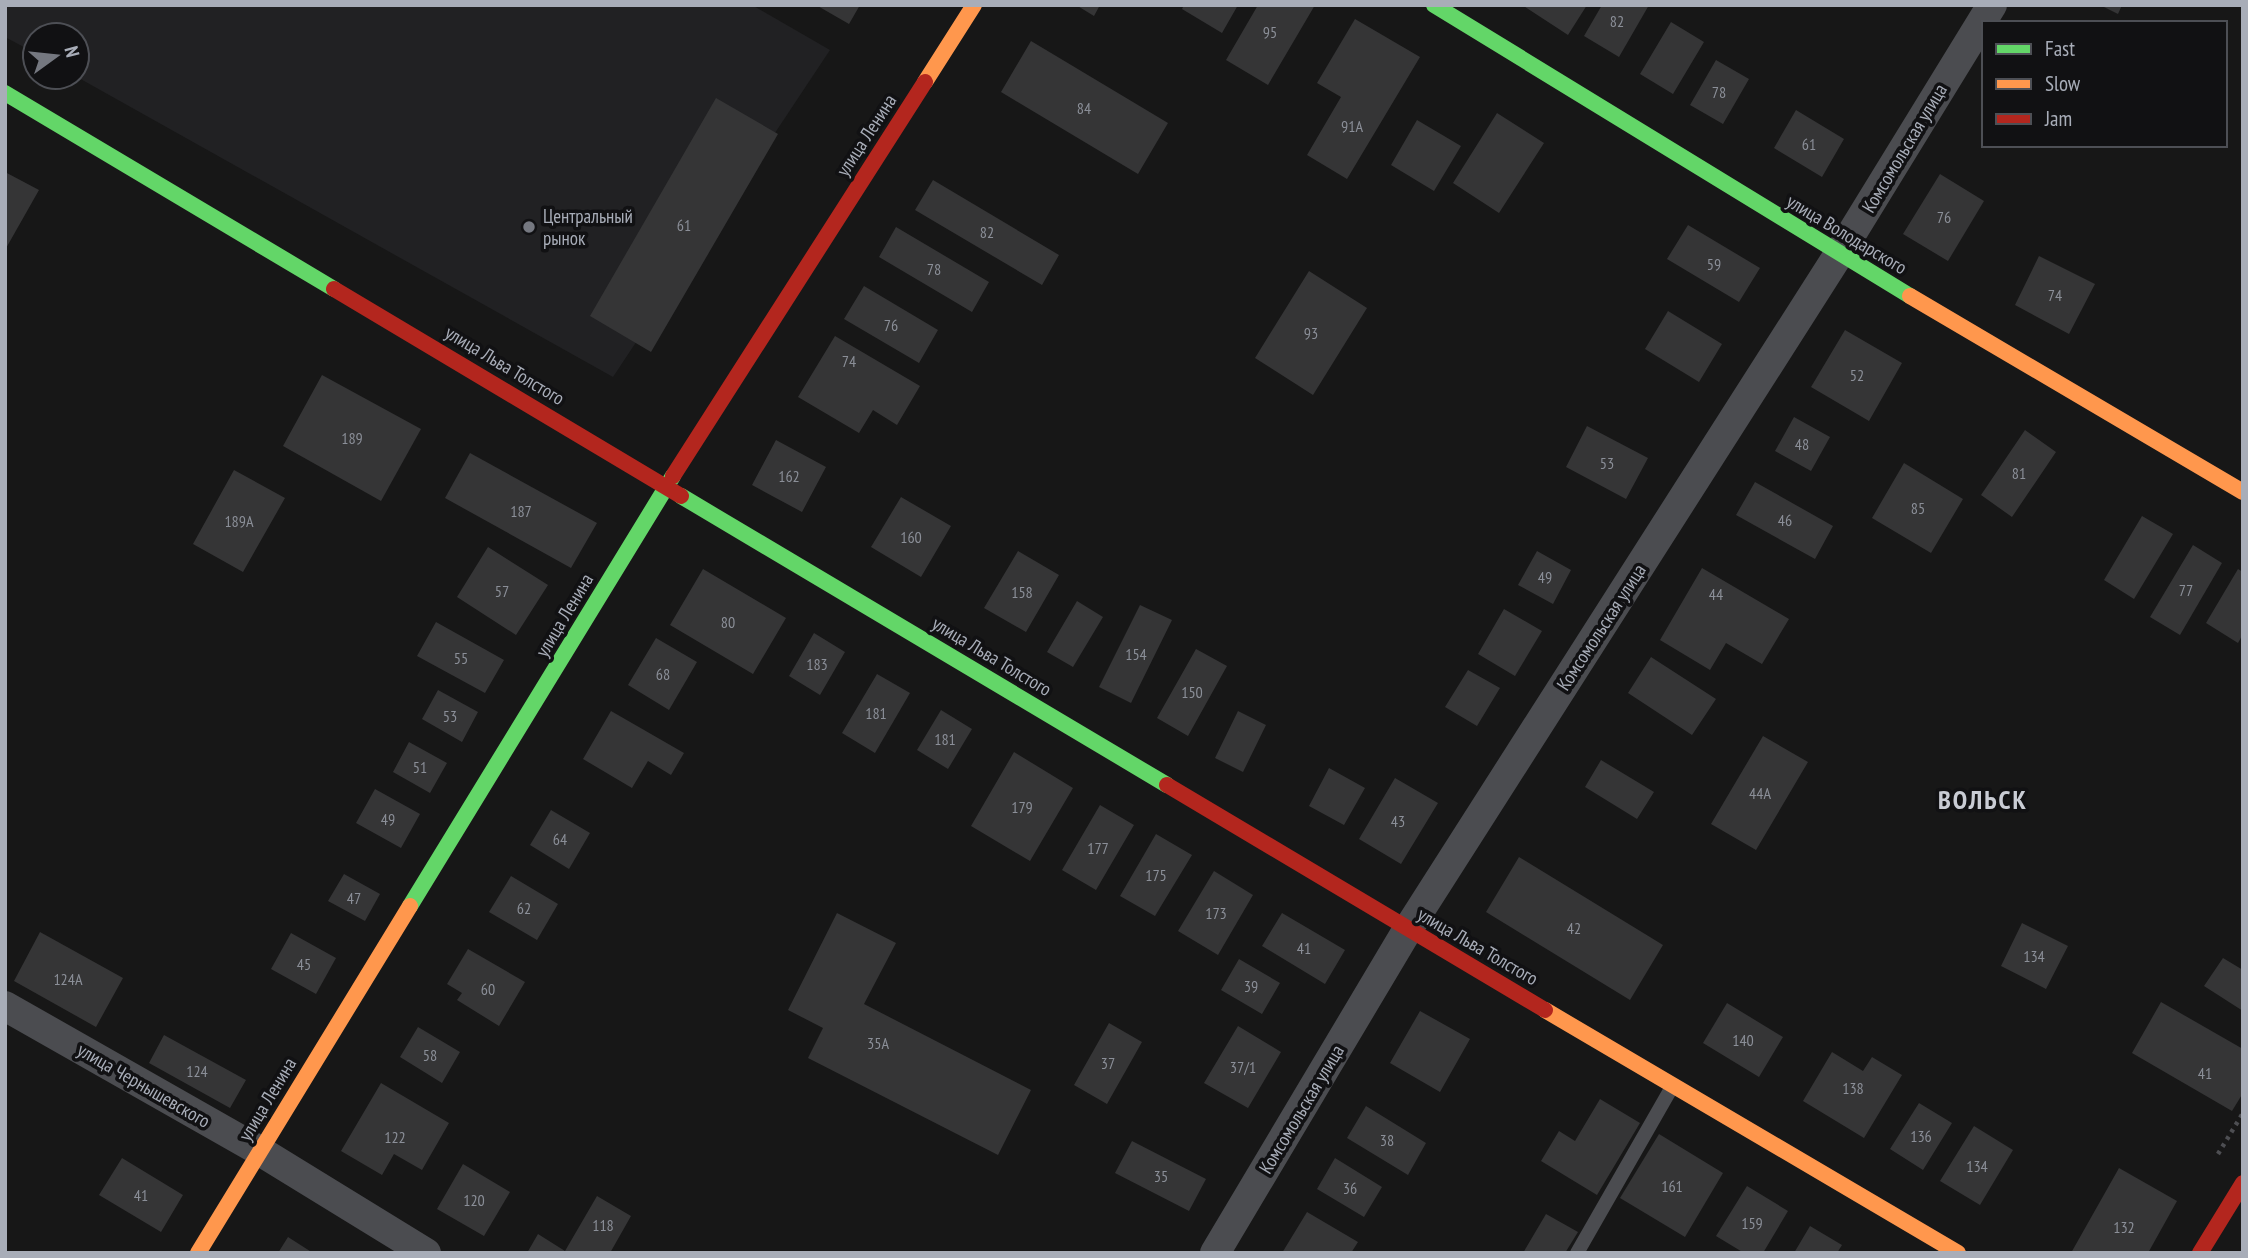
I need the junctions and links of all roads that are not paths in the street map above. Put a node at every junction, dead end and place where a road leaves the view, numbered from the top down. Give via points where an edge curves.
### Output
1 (974, 5) edge
2 (1433, 5) edge
3 (1992, 5) edge
4 (1982, 21) edge
5 (1982, 21) edge
6 (5, 93) edge
7 (1839, 254) junction
8 (667, 486) junction
9 (2243, 492) edge
10 (1408, 929) junction
11 (5, 1006) edge
12 (1673, 1085) junction
13 (260, 1151) junction
14 (2243, 1183) edge
15 (198, 1253) edge
16 (426, 1253) edge
17 (1214, 1253) edge
18 (1577, 1253) edge
19 (1958, 1253) edge
20 (2200, 1253) edge

1 - 8 street, улица Ленина
2 - 7 street, улица Володарского
3 - 5 street, Комсомольская улица
4 - 7 street, Комсомольская улица
6 - 8 street, улица Льва Толстого
7 - 9 street, улица Володарского
7 - 10 street, Комсомольская улица
8 - 10 street, улица Льва Толстого
8 - 13 street, улица Ленина
10 - 12 street, улица Льва Толстого
10 - 17 street, Комсомольская улица
11 - 13 street, улица Чернышевского
12 - 18 lane
12 - 19 street, улица Льва Толстого
13 - 15 street, улица Ленина
13 - 16 street, улица Чернышевского
14 - 20 street

